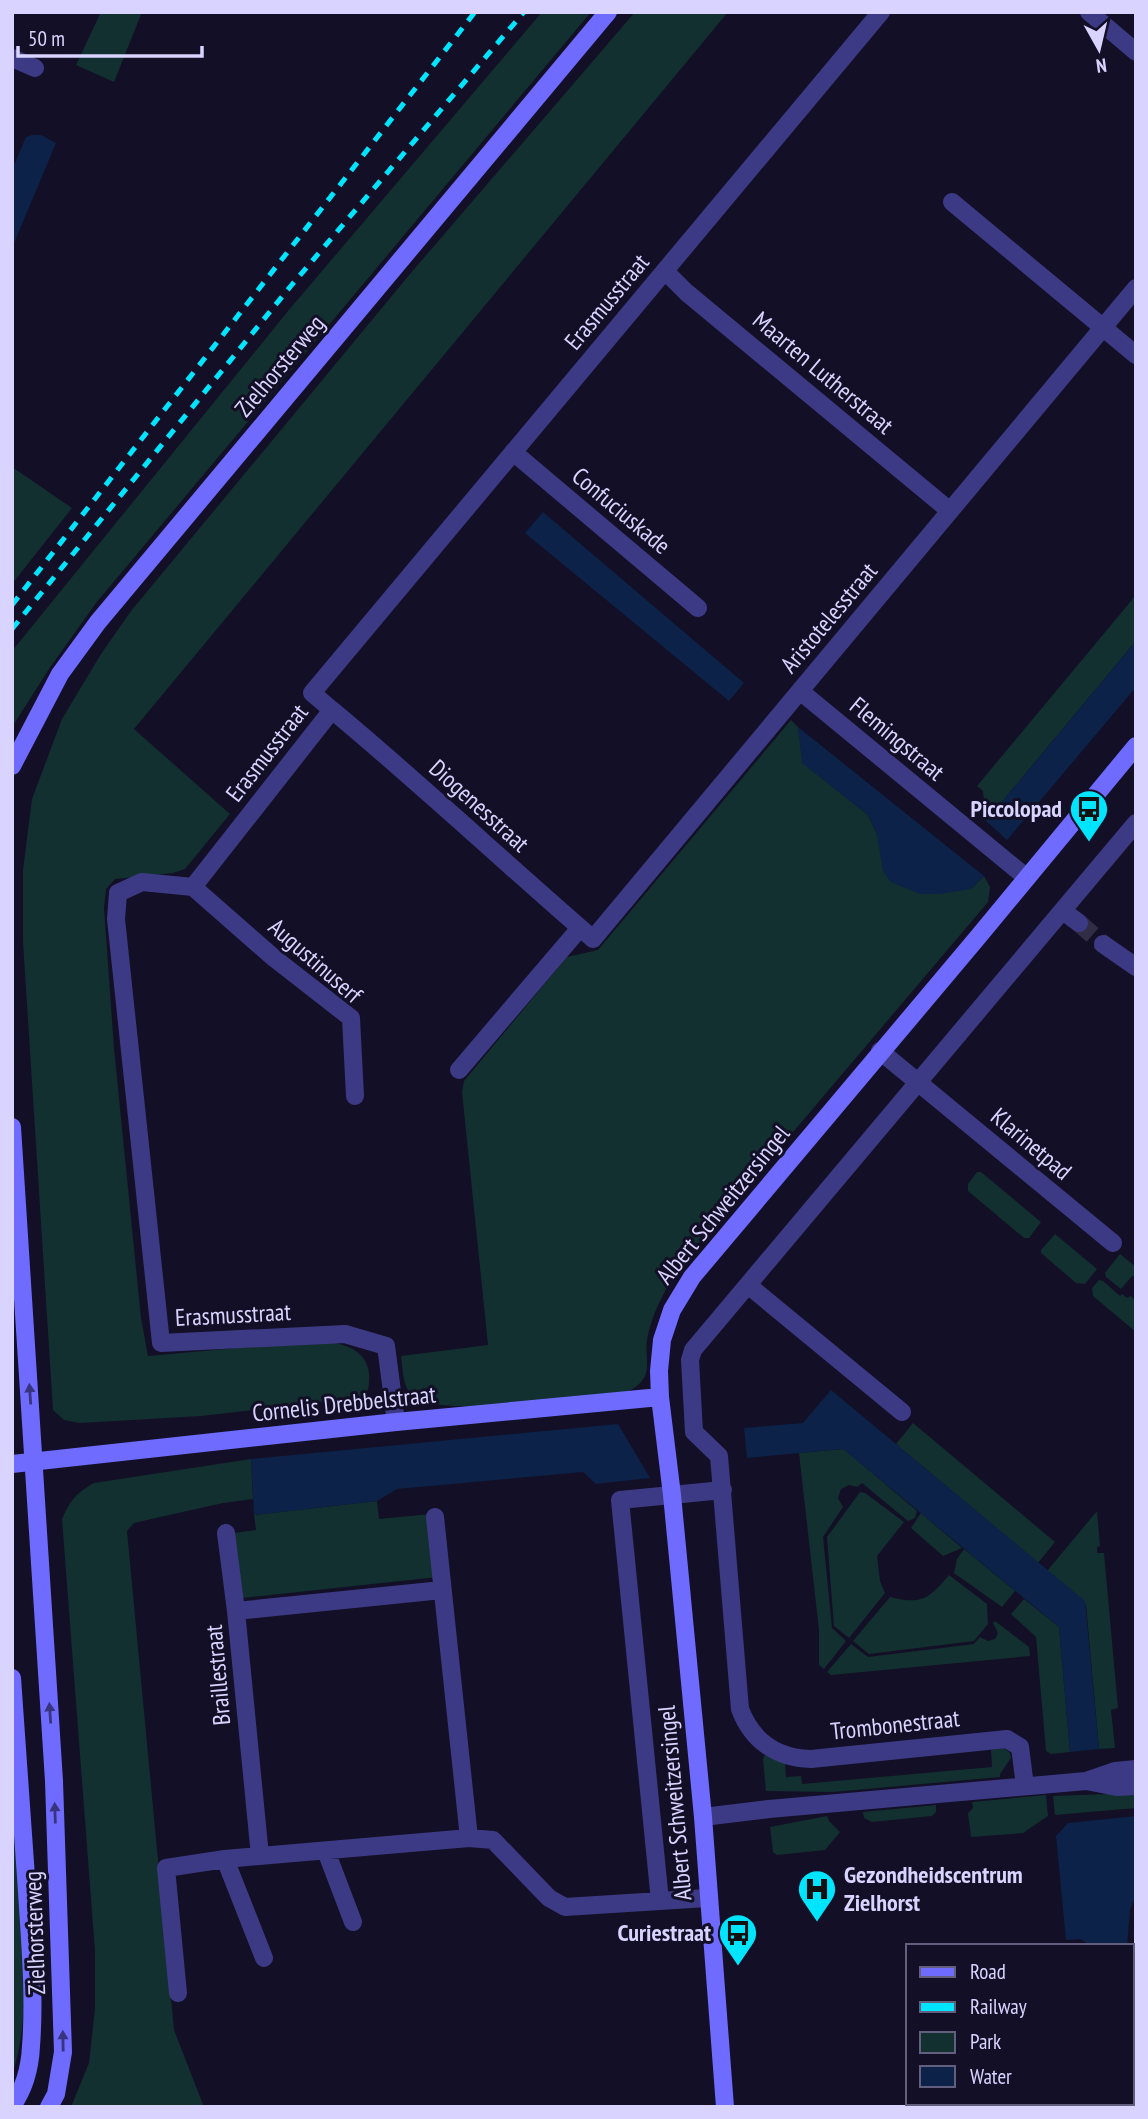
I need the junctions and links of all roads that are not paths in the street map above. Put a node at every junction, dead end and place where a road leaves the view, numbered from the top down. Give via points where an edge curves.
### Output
1 (608, 12) edge
2 (881, 12) edge
3 (1088, 12) edge
4 (1136, 52) edge
5 (12, 58) edge
6 (35, 68) dead end
7 (952, 202) dead end
8 (665, 271) junction
9 (1136, 288) edge
10 (1102, 328) junction
11 (1136, 355) edge
12 (513, 452) junction
13 (950, 511) junction
14 (698, 608) dead end
15 (800, 691) junction
16 (332, 710) junction
17 (1136, 746) edge
18 (12, 766) edge
19 (1136, 823) edge
20 (1027, 878) junction
21 (193, 887) junction
22 (1063, 911) junction
23 (1079, 923) tunnel mouth
24 (587, 933) junction
25 (1103, 944) tunnel mouth
26 (1136, 967) edge
27 (880, 1051) junction
28 (459, 1070) dead end
29 (918, 1082) junction
30 (355, 1096) dead end
31 (12, 1127) edge
32 (1113, 1244) dead end
33 (748, 1285) junction
34 (660, 1398) junction
35 (902, 1412) dead end
36 (396, 1422) junction
37 (34, 1462) junction
38 (12, 1464) edge
39 (723, 1490) junction
40 (672, 1495) junction
41 (435, 1517) dead end
42 (226, 1533) dead end
43 (442, 1590) junction
44 (236, 1611) junction
45 (12, 1678) edge
46 (1136, 1769) edge
47 (1086, 1781) junction
48 (1025, 1786) junction
49 (1136, 1786) edge
50 (703, 1817) junction
51 (470, 1838) junction
52 (326, 1851) junction
53 (260, 1856) junction
54 (225, 1859) junction
55 (707, 1898) junction
56 (660, 1901) junction
57 (353, 1922) dead end
58 (264, 1958) dead end
59 (178, 1993) dead end
60 (12, 2106) edge
61 (49, 2107) edge
62 (725, 2107) edge

1 - 18 main road, Zielhorsterweg via 98,622 60,674
2 - 8 street, Erasmusstraat
3 - 4 street
5 - 6 street
7 - 10 street
8 - 12 street, Erasmusstraat
8 - 13 street, Maarten Lutherstraat
9 - 10 street, Aristotelesstraat
10 - 11 street
10 - 13 street, Aristotelesstraat
12 - 14 street, Confuciuskade
12 - 16 street, Erasmusstraat via 312,693
13 - 15 street, Aristotelesstraat
15 - 20 street, Flemingstraat
15 - 24 street, Aristotelesstraat
16 - 21 street, Erasmusstraat
16 - 24 street, Diogenesstraat
17 - 20 main road, Albert Schweitzersingel
19 - 22 street
20 - 27 main road, Albert Schweitzersingel
21 - 30 street, Augustinuserf via 351,1018
21 - 36 street, Erasmusstraat via 142,882 118,893 116,919 161,1343 345,1334 377,1342 386,1346
22 - 23 street
22 - 29 street
24 - 28 street, Aristotelesstraat
25 - 26 street
27 - 29 street
27 - 34 main road, Albert Schweitzersingel via 691,1277 662,1340
29 - 32 street, Klarinetpad
29 - 33 street
37 -> 31 main road, Zielhorsterweg
33 - 35 street
33 - 39 street via 693,1350 690,1360 694,1432 719,1456
34 - 36 main road, Cornelis Drebbelstraat
34 - 40 main road, Albert Schweitzersingel
36 - 37 main road, Cornelis Drebbelstraat
37 - 38 main road, Cornelis Drebbelstraat
61 -> 37 main road, Zielhorsterweg via 56,2094 63,2052 63,2010
39 - 40 street, Albert Schweitzersingel
39 - 48 street, Trombonestraat via 740,1709 746,1724 764,1744 779,1754 811,1759 1007,1739 1020,1747
40 - 50 main road, Albert Schweitzersingel
40 - 56 street, Albert Schweitzersingel via 620,1500
41 - 43 street
42 - 44 street
43 - 44 street, Braillestraat
43 - 51 street
44 - 53 street, Braillestraat
45 - 60 main road, Zielhorsterweg via 32,2003 27,2075
46 - 47 street
47 - 48 street
47 - 49 street
48 - 50 street
50 - 55 main road, Albert Schweitzersingel
51 - 52 street
51 - 56 street via 493,1840 550,1898 565,1907
52 - 53 street
52 - 57 street
53 - 54 street
54 - 58 street
54 - 59 street via 166,1868
55 - 56 street
55 - 62 main road, Albert Schweitzersingel

